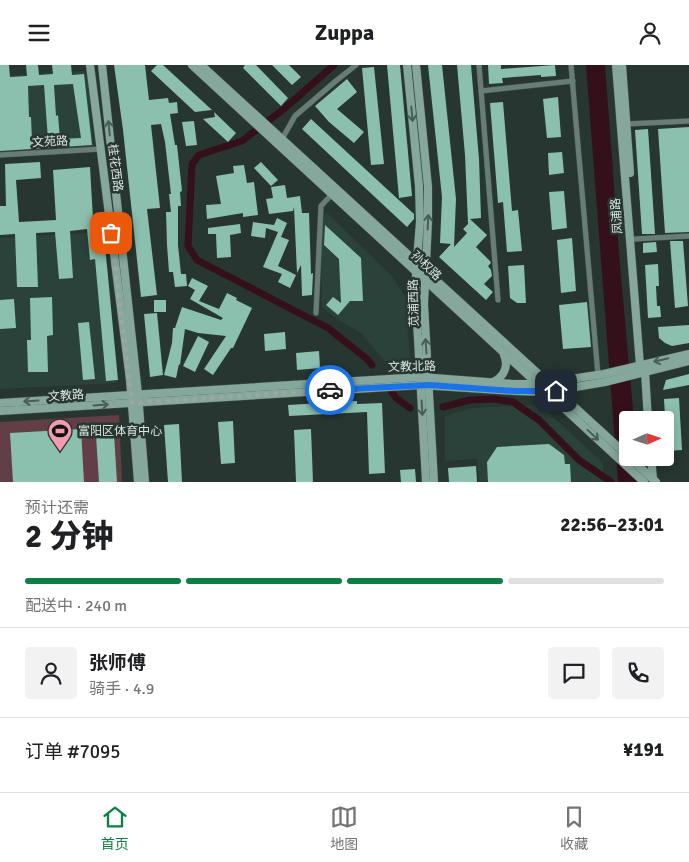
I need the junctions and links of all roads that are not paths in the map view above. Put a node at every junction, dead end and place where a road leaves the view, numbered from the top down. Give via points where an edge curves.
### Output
1 (90, 65) edge
2 (102, 65) edge
3 (192, 65) edge
4 (201, 65) edge
5 (356, 65) edge
6 (407, 65) edge
7 (416, 65) edge
8 (479, 65) edge
9 (571, 65) edge
10 (616, 65) edge
11 (622, 65) edge
12 (573, 81) junction
13 (481, 91) junction
14 (257, 121) junction
15 (689, 121) edge
16 (626, 124) junction
17 (276, 137) junction
18 (101, 149) junction
19 (0, 155) edge
20 (332, 194) junction
21 (689, 236) edge
22 (635, 239) junction
23 (416, 262) junction
24 (424, 270) junction
25 (416, 272) junction
26 (424, 280) junction
27 (498, 300) dead end
28 (316, 313) dead end
29 (504, 353) junction
30 (689, 354) edge
31 (689, 361) edge
32 (639, 369) junction
33 (602, 377) junction
34 (425, 381) junction
35 (493, 382) junction
36 (548, 383) junction
37 (538, 384) junction
38 (556, 391) junction
39 (546, 392) junction
40 (135, 398) junction
41 (0, 403) edge
42 (0, 411) edge
43 (646, 411) edge
44 (619, 449) edge
45 (639, 466) edge
46 (652, 466) edge
47 (654, 481) edge
48 (138, 482) edge
49 (145, 482) edge
50 (426, 482) edge
51 (434, 482) edge
52 (644, 482) edge

1 - 18 street, 桂花西路
40 -> 2 street, 桂花西路
3 - 14 street, 孙权路
4 - 14 street, 孙权路
5 - 17 street via 295,116
6 -> 23 street, 苋浦西路 via 419,186
24 -> 7 street, 苋浦西路 via 428,187
8 - 13 street
9 - 12 street
10 - 32 street, 凤浦路
11 - 16 street, 凤浦路
12 - 13 street
12 - 33 street
13 - 27 street
14 - 17 street, 孙权路
15 - 16 street
16 - 22 street, 凤浦路
17 - 20 street, 孙权路
17 - 23 street, 孙权路
18 - 19 street, 文苑路
18 - 40 street, 桂花西路
20 - 25 street, 孙权路
20 - 28 street via 321,206
21 - 22 street
22 - 32 street, 凤浦路
23 - 24 street, 孙权路
23 - 25 street, 苋浦西路
24 - 26 street, 苋浦西路
24 - 36 street, 孙权路
25 - 26 street, 孙权路
25 - 34 street, 苋浦西路 via 416,303
26 - 29 street, 孙权路
34 -> 26 street, 苋浦西路
29 - 35 street via 506,367 502,376
29 - 37 street, 孙权路
30 -> 32 street, 文教北路
31 - 32 street, 文教北路
32 - 33 street, 文教北路
32 - 43 street, 凤浦路
33 - 36 street, 文教北路
33 - 38 street, 文教北路
34 - 35 street, 文教北路
34 - 39 street, 文教北路
34 - 40 street, 文教北路
34 -> 50 street, 苋浦西路
34 - 51 street, 苋浦西路
35 - 37 street, 文教北路
36 - 37 street, 文教北路
36 - 38 street, 孙权路
37 - 39 street, 孙权路
38 - 39 street, 文教北路
38 - 44 street, 孙权路
39 -> 52 street, 孙权路
40 -> 41 street, 文教路
42 -> 40 street, 文教路
40 - 48 street, 桂花西路
40 - 49 street, 桂花西路
45 - 47 street, 孙权路
46 - 47 street

